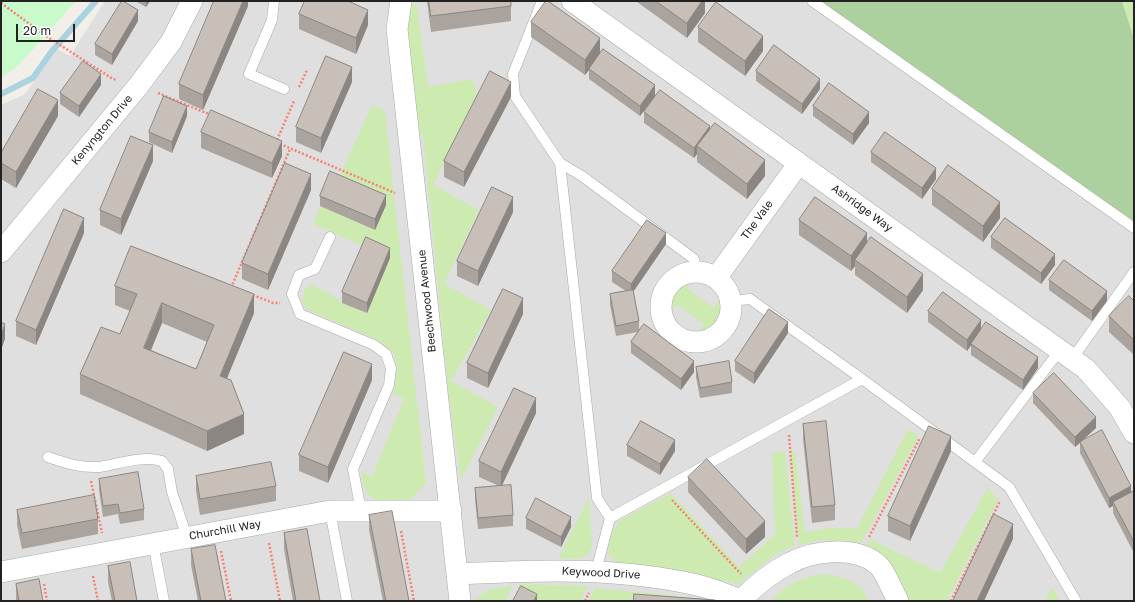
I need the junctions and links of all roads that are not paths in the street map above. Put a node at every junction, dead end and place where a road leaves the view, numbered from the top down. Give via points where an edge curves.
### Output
1 (192, 1) edge
2 (274, 1) edge
3 (542, 1) edge
4 (572, 1) edge
5 (812, 1) edge
6 (399, 2) edge
7 (284, 89) dead end
8 (560, 163) junction
9 (799, 163) junction
10 (1134, 228) edge
11 (330, 237) dead end
12 (1, 252) edge
13 (1134, 272) edge
14 (706, 275) junction
15 (730, 301) junction
16 (1066, 355) junction
17 (862, 379) junction
18 (1134, 433) edge
19 (48, 457) dead end
20 (975, 462) junction
21 (330, 511) junction
22 (361, 511) junction
23 (451, 511) junction
24 (610, 518) junction
25 (187, 537) junction
26 (153, 543) junction
27 (596, 571) junction
28 (1, 572) edge
29 (458, 574) junction
30 (745, 596) edge
31 (164, 601) edge
32 (347, 601) edge
33 (460, 601) edge
34 (898, 601) edge
35 (1076, 601) edge

1 - 12 street, Kenyngton Drive via 171,42 139,85
2 - 7 lane via 272,20 249,74
3 - 8 lane via 513,74 515,96
4 - 9 street, Ashridge Way
5 - 10 lane
6 - 23 street, Beechwood Avenue via 397,29
8 - 14 lane via 582,176 694,259
8 - 24 lane via 597,498
9 - 14 street, The Vale
9 - 16 street, Ashridge Way
11 - 22 lane via 315,269 299,275 292,294 300,314 374,345 386,354 391,368 389,385 353,469
13 - 16 lane
14 - 15 street via 728,292
14 - 15 street via 685,273 675,278 667,287 660,308 668,330 688,342 710,339 720,333 729,318
15 - 17 lane via 750,299
16 - 18 street, Ashridge Way via 1086,370 1120,408
16 - 20 lane
17 - 20 lane
17 - 24 lane
19 - 25 lane via 77,467 153,458 162,461 168,469 172,492
20 - 35 lane via 1007,486
21 - 22 street, Churchill Way
21 - 25 street, Churchill Way
21 - 32 lane
22 - 23 street, Churchill Way
23 - 29 street, Beechwood Avenue
24 - 27 lane
25 - 26 street, Churchill Way
26 - 28 street, Churchill Way
26 - 31 lane
27 - 29 street, Keywood Drive via 541,570
27 - 30 street, Keywood Drive via 645,575
29 - 33 street, Beechwood Avenue
30 - 34 street via 790,563 827,551 856,553 878,564

